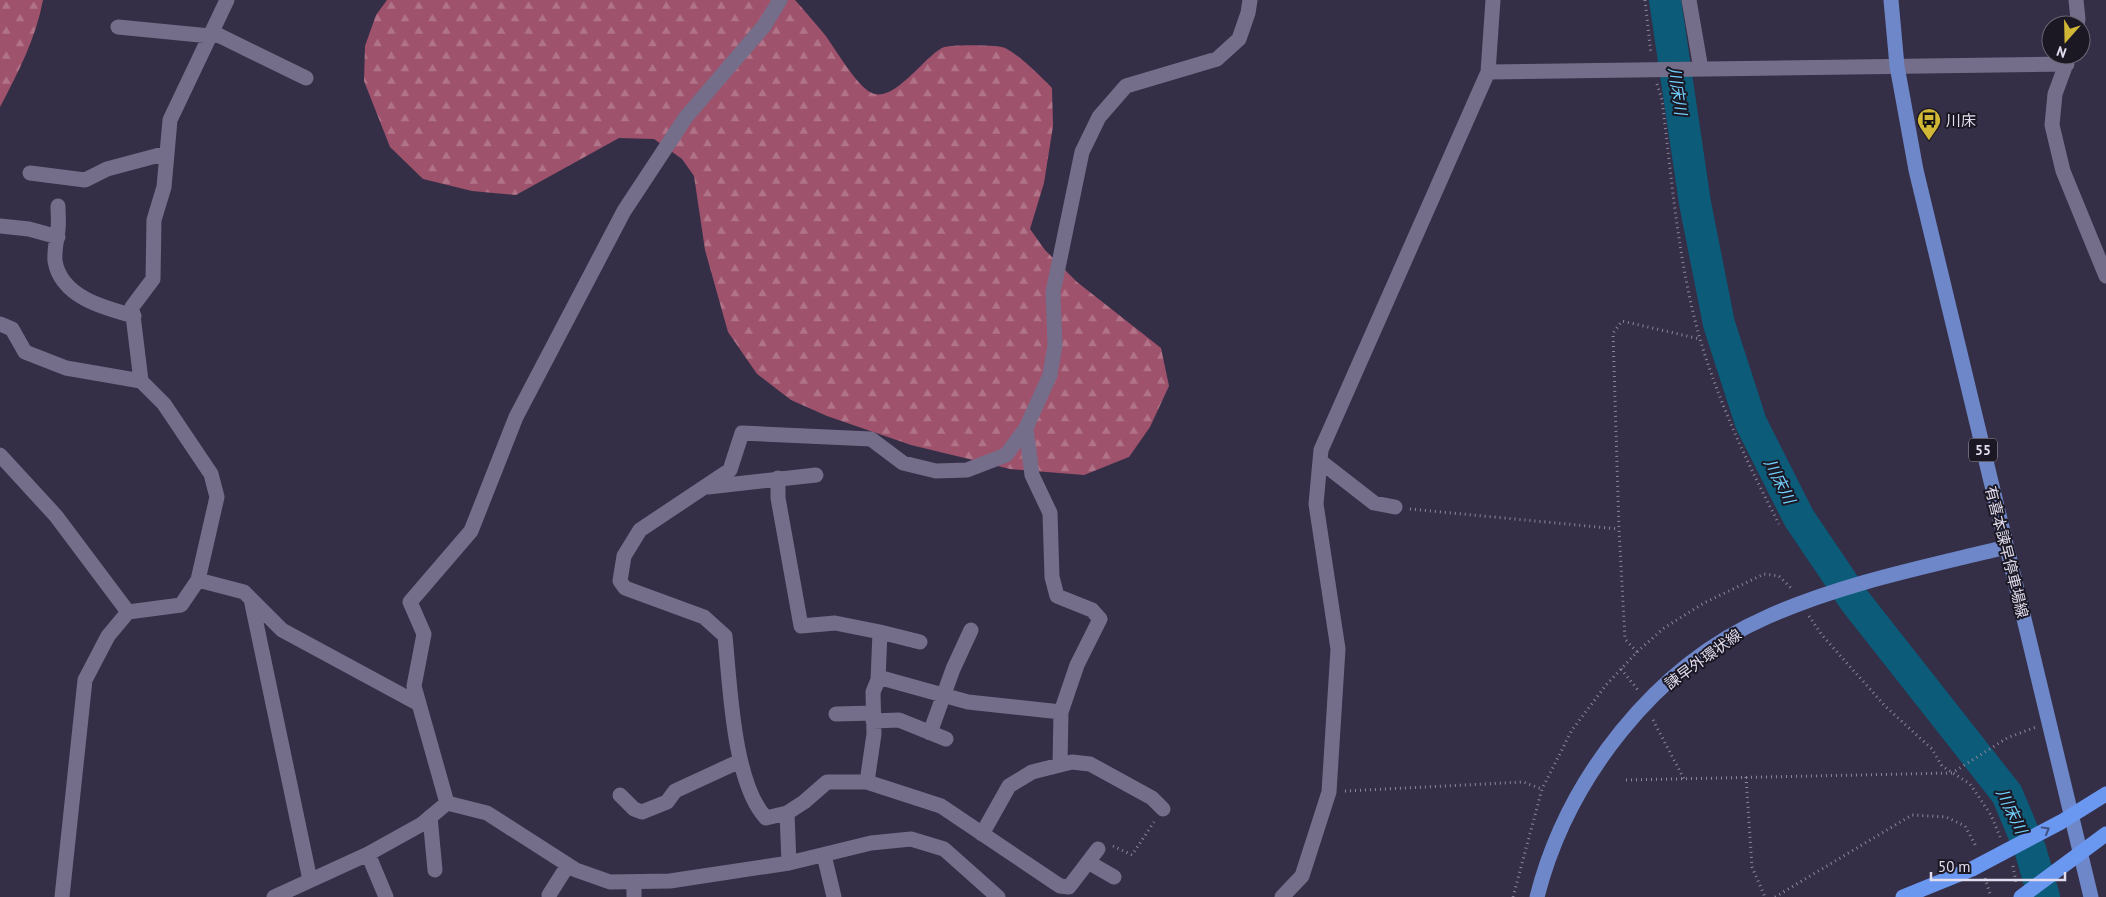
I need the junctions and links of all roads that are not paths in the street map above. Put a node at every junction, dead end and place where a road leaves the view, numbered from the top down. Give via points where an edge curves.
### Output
1 (227, 0) edge
2 (780, 0) edge
3 (1250, 0) edge
4 (1493, 0) edge
5 (1689, 0) edge
6 (1891, 0) edge
7 (2076, 0) edge
8 (2078, 15) edge
9 (118, 27) dead end
10 (211, 34) junction
11 (2041, 61) edge
12 (2066, 65) edge
13 (1897, 66) junction
14 (1700, 69) junction
15 (1488, 72) junction
16 (306, 78) dead end
17 (167, 153) junction
18 (30, 173) dead end
19 (58, 206) dead end
20 (0, 226) edge
21 (58, 237) junction
22 (2106, 276) edge
23 (134, 316) junction
24 (0, 324) edge
25 (141, 381) junction
26 (1026, 428) junction
27 (0, 454) edge
28 (1320, 461) junction
29 (816, 474) dead end
30 (778, 478) junction
31 (704, 488) junction
32 (1395, 507) road end
33 (2006, 547) junction
34 (198, 580) junction
35 (252, 599) junction
36 (128, 612) junction
37 (971, 630) dead end
38 (880, 632) junction
39 (920, 642) dead end
40 (878, 677) junction
41 (943, 696) junction
42 (417, 703) junction
43 (1061, 712) junction
44 (836, 714) dead end
45 (873, 717) junction
46 (930, 733) junction
47 (946, 739) dead end
48 (740, 761) junction
49 (1060, 765) junction
50 (867, 782) junction
51 (2106, 794) edge
52 (620, 795) dead end
53 (447, 803) junction
54 (1163, 809) road end
55 (787, 814) junction
56 (430, 817) junction
57 (982, 834) junction
58 (2106, 834) edge
59 (1098, 849) road end
60 (368, 854) junction
61 (824, 855) junction
62 (1088, 862) junction
63 (789, 863) junction
64 (568, 865) junction
65 (435, 870) dead end
66 (1114, 877) dead end
67 (310, 880) junction
68 (634, 882) junction
69 (2019, 893) edge
70 (549, 895) dead end
71 (62, 897) edge
72 (274, 897) edge
73 (386, 897) edge
74 (634, 897) edge
75 (834, 897) edge
76 (998, 897) edge
77 (1282, 897) edge
78 (1537, 897) edge
79 (1903, 897) edge
80 (2091, 897) edge

1 - 10 street
2 - 42 street via 764,26 686,117 624,210 516,417 471,531 410,602 424,634 414,686
3 - 26 street via 1239,39 1218,59 1126,86 1099,117 1082,152 1053,292 1055,346 1050,375
4 - 15 street
5 - 14 street
6 - 13 main road, 有喜本諫早停車場線 / 55
7 - 8 street
9 - 10 street
10 - 16 street
10 - 17 street via 170,120
11 - 13 street
12 - 22 street via 2055,94 2052,125 2063,171
13 - 14 street
13 - 33 main road, 有喜本諫早停車場線 / 55 via 1916,170
14 - 15 street
15 - 28 street via 1321,450
17 - 18 street via 107,169 84,180
17 - 23 street via 164,187 154,220 153,279 132,307
19 - 21 street
20 - 21 street
21 - 23 street via 55,260 61,279 78,294 103,308
23 - 25 street
24 - 25 street via 12,329 25,352 66,368
25 - 34 street via 164,404 211,474 217,497
26 - 31 street via 1006,455 967,470 936,471 903,463 871,439 742,433 730,470
26 - 43 street via 1032,475 1050,513 1052,577 1057,596 1092,610 1100,619 1077,665
27 - 36 street via 56,516
28 - 32 street via 1374,504
28 - 77 street via 1316,504 1338,649 1329,792 1302,876
29 - 30 street
30 - 31 street
30 - 38 street via 778,498 801,626 835,623
31 - 48 street via 640,530 624,556 620,581 625,588 704,617 725,636
33 - 78 main road, 諫早外環状線 via 1812,598 1724,640 1687,666 1623,730 1595,768 1555,844
33 - 80 main road, 有喜本諫早停車場線 / 55
34 - 35 street via 244,592
34 - 36 street via 182,604
35 - 42 street via 282,630
35 - 67 street
36 - 71 street via 108,636 85,680
37 - 41 street
38 - 39 street
38 - 40 street
40 - 41 street
40 - 45 street via 873,692
41 - 43 street via 968,702
41 - 46 street
42 - 53 street
43 - 49 street
44 - 45 street
45 - 46 street via 899,720
45 - 50 street via 874,734
46 - 47 street
48 - 52 street via 675,791 668,802 642,812 634,809
48 - 55 street via 757,808 766,818
49 - 54 street via 1072,762 1090,764 1152,798
49 - 57 street via 1032,772 1009,786
50 - 55 street via 827,782
50 - 57 street via 941,806
79 -> 51 highway via 1977,870
53 - 56 street
53 - 64 street via 487,813
55 - 63 street
56 - 60 street
56 - 65 street
57 - 62 street via 1060,886 1069,887
58 - 69 highway
59 - 62 street
60 - 67 street
60 - 73 street
61 - 63 street
61 - 75 street
61 - 76 street via 871,843 911,839 944,849
62 - 66 street
63 - 68 street
64 - 68 street via 610,882
64 - 70 street
67 - 72 street
68 - 74 street

